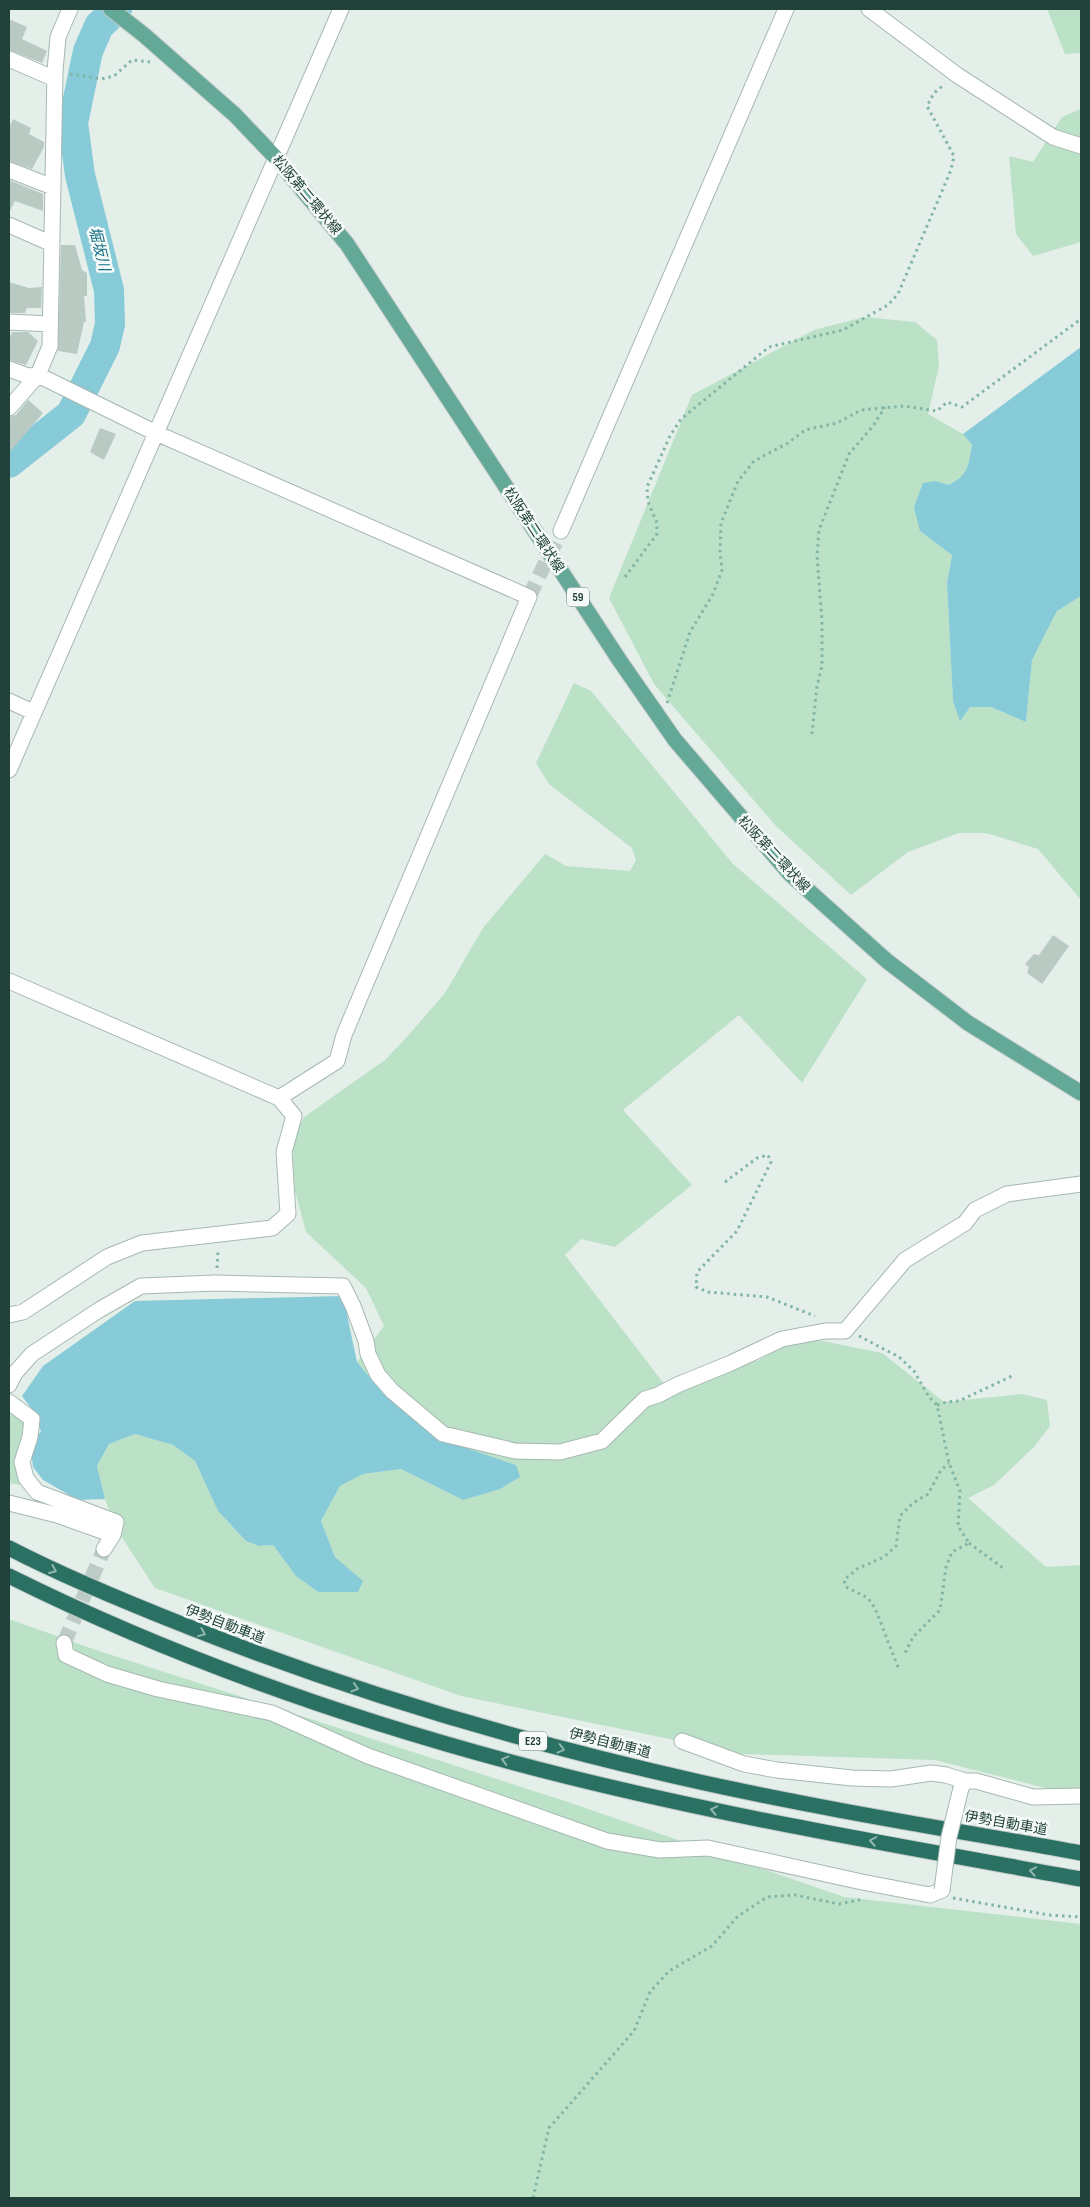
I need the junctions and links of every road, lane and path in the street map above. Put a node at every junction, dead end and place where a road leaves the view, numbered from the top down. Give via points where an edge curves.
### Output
1 (70, 9) edge
2 (111, 9) edge
3 (341, 9) edge
4 (786, 9) edge
5 (869, 9) edge
6 (9, 59) edge
7 (153, 63) dead end
8 (55, 75) junction
9 (957, 75) junction
10 (1081, 146) edge
11 (276, 158) junction
12 (9, 170) edge
13 (53, 187) junction
14 (9, 225) edge
15 (52, 244) junction
16 (1081, 319) edge
17 (9, 322) edge
18 (50, 324) junction
19 (9, 369) edge
20 (38, 375) junction
21 (886, 406) junction
22 (9, 408) edge
23 (156, 433) junction
24 (561, 531) tunnel mouth
25 (625, 577) dead end
26 (9, 701) edge
27 (665, 711) dead end
28 (33, 712) junction
29 (812, 734) dead end
30 (9, 770) edge
31 (9, 981) edge
32 (1081, 1094) edge
33 (278, 1098) junction
34 (725, 1182) dead end
35 (1081, 1184) edge
36 (220, 1234) junction
37 (215, 1283) junction
38 (9, 1316) edge
39 (822, 1318) dead end
40 (844, 1331) junction
41 (1014, 1376) dead end
42 (9, 1385) edge
43 (9, 1402) edge
44 (937, 1405) junction
45 (949, 1463) junction
46 (9, 1503) edge
47 (113, 1535) junction
48 (969, 1543) junction
49 (9, 1548) edge
50 (104, 1549) tunnel mouth
51 (1003, 1568) dead end
52 (9, 1576) edge
53 (64, 1643) dead end
54 (904, 1655) dead end
55 (898, 1667) dead end
56 (682, 1741) dead end
57 (963, 1785) junction
58 (1081, 1796) edge
59 (1081, 1853) edge
60 (1081, 1879) edge
61 (936, 1893) junction
62 (870, 1898) dead end
63 (1081, 1917) edge
64 (533, 2198) edge

1 - 8 street via 58,37
2 - 11 main road, 松阪第二環状線 / 59 via 235,115
3 - 11 street
4 - 24 street
5 - 9 street
6 - 8 street
7 - 8 path via 132,60 114,76 101,79
8 - 13 street
9 - 10 street via 1053,137
9 - 25 path via 934,93 927,106 954,156 898,294 888,305 843,330 769,347 681,419 647,487 648,502 658,523 657,534
11 - 23 street
11 - 32 main road, 松阪第二環状線 / 59 via 348,244 620,661 675,740 721,796 790,874 887,961 968,1023
12 - 13 street
13 - 15 street
14 - 15 street
15 - 18 street
16 - 21 path via 962,407 947,402 937,411
17 - 18 street
18 - 20 street via 50,346
19 - 20 street via 28,376
20 - 22 street
20 - 23 street
21 - 27 path via 861,410 837,423 805,430 754,461 738,481 721,523 722,570 713,594 690,632
21 - 29 path via 849,454 819,530 817,556 822,666
23 - 28 street
23 - 33 street via 528,597 344,1035 337,1061
26 - 28 street
28 - 30 street
31 - 33 street
33 - 36 street via 294,1116 284,1152 288,1214 272,1228
34 - 39 path via 756,1158 768,1155 771,1162 737,1230 697,1272 696,1287 708,1292 767,1298
35 - 40 street via 1008,1194 975,1210 965,1223 906,1260
36 - 37 path
36 - 38 street via 142,1243 107,1257 23,1312
37 - 40 street via 343,1286 366,1341 368,1354 378,1375 392,1391 443,1434 515,1451 560,1452 602,1441 645,1399 782,1339
37 - 42 street via 141,1286 32,1354
40 - 44 path via 899,1357 914,1371
41 - 44 path via 959,1402
43 - 47 street via 32,1419 22,1462 26,1478 37,1492 116,1522
44 - 45 path
45 - 48 path via 960,1491 958,1526
45 - 55 path via 941,1470 928,1494 900,1516 896,1546 884,1557 856,1569 844,1580 846,1587 868,1598 875,1608
46 - 47 street via 57,1515
47 - 50 street
48 - 51 path
48 - 54 path via 952,1552 946,1568 940,1610 913,1637
49 -> 59 highway, 伊勢自動車道 / E23 via 152,1613 240,1648 446,1717 701,1782
60 -> 52 highway, E23 via 696,1807 568,1777 438,1741 339,1711 230,1671 142,1637
53 - 61 street via 66,1655 107,1674 158,1689 272,1713 368,1756 607,1841 660,1850 708,1848 862,1882
56 - 57 street via 744,1764 777,1770 891,1779 946,1774
57 - 58 street via 976,1780 1033,1797
57 - 61 street, bridge
61 - 63 path via 1049,1915
62 - 64 path via 838,1904 794,1895 766,1897 738,1916 712,1946 669,1971 650,1992 634,2031 549,2128

